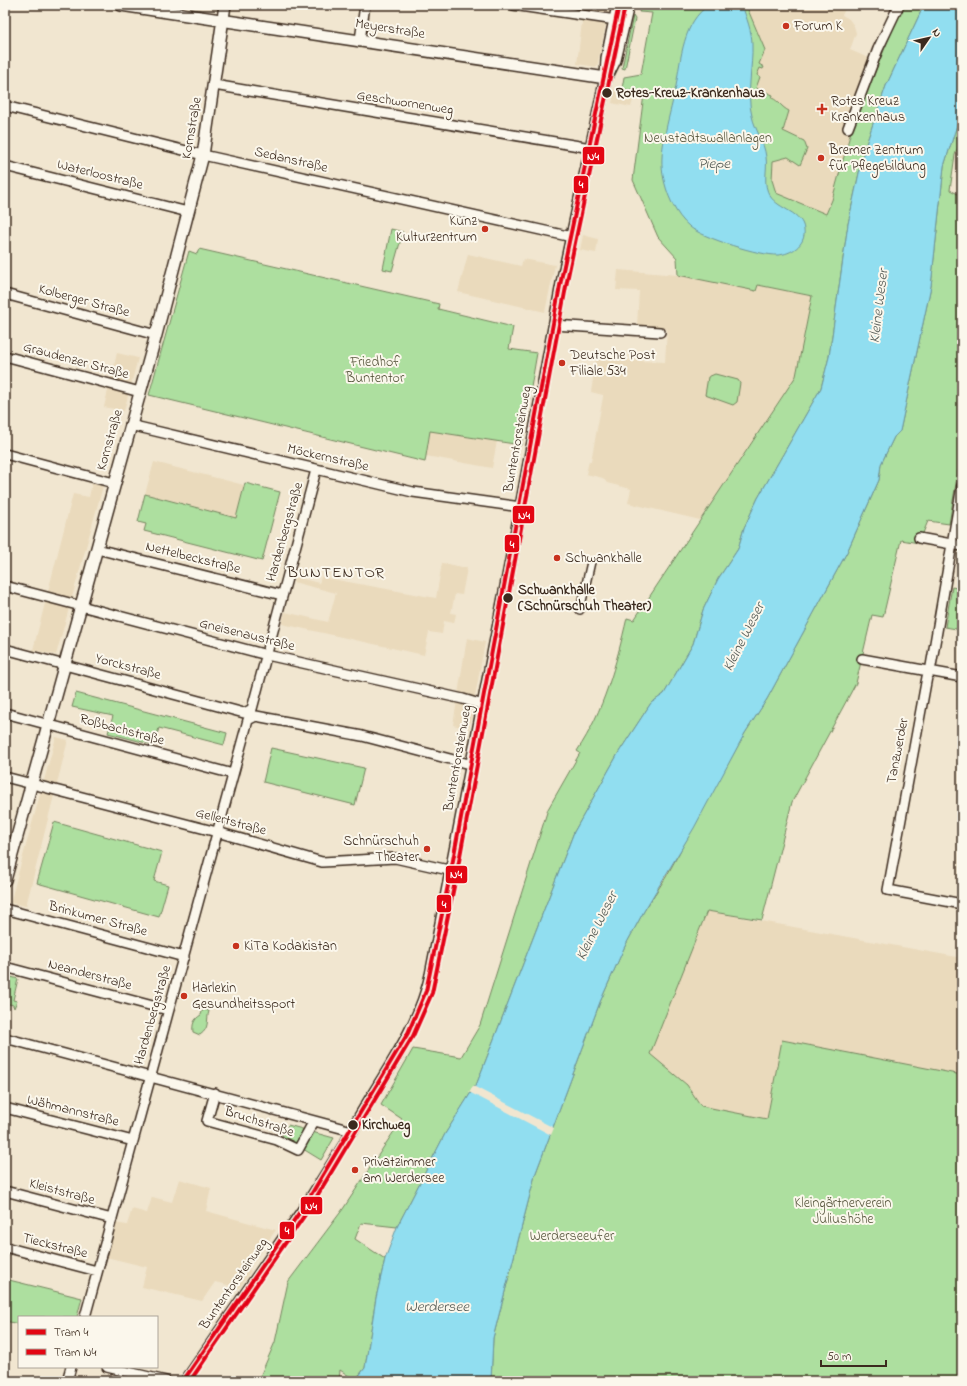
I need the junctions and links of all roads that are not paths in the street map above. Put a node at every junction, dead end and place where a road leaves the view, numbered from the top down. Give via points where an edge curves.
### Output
1 (121, 5) edge
2 (226, 5) edge
3 (365, 5) edge
4 (513, 5) edge
5 (618, 5) edge
6 (628, 5) edge
7 (899, 5) edge
8 (616, 20) junction
9 (224, 21) junction
10 (360, 40) junction
11 (606, 78) junction
12 (214, 85) junction
13 (5, 106) edge
14 (848, 128) dead end
15 (591, 148) junction
16 (203, 154) junction
17 (5, 166) edge
18 (188, 212) junction
19 (572, 237) junction
20 (5, 294) edge
21 (554, 325) junction
22 (660, 332) dead end
23 (156, 335) junction
24 (5, 356) edge
25 (140, 392) junction
26 (130, 425) junction
27 (5, 454) edge
28 (316, 470) junction
29 (114, 483) junction
30 (962, 486) edge
31 (521, 507) junction
32 (919, 538) dead end
33 (952, 544) junction
34 (962, 546) edge
35 (97, 548) junction
36 (591, 562) dead end
37 (5, 586) edge
38 (282, 595) junction
39 (81, 606) junction
40 (580, 610) dead end
41 (5, 649) edge
42 (266, 655) junction
43 (862, 659) dead end
44 (64, 665) junction
45 (930, 672) junction
46 (962, 677) edge
47 (483, 705) junction
48 (5, 713) edge
49 (246, 716) junction
50 (48, 725) junction
51 (472, 765) junction
52 (233, 774) junction
53 (5, 777) edge
54 (32, 784) junction
55 (218, 832) junction
56 (10, 844) edge
57 (452, 871) junction
58 (5, 880) edge
59 (962, 904) edge
60 (5, 908) edge
61 (184, 956) junction
62 (5, 967) edge
63 (168, 1010) junction
64 (5, 1038) edge
65 (151, 1077) junction
66 (215, 1093) junction
67 (5, 1108) edge
68 (314, 1120) junction
69 (352, 1131) junction
70 (133, 1142) junction
71 (5, 1191) edge
72 (112, 1219) junction
73 (5, 1247) edge
74 (97, 1271) junction
75 (85, 1316) edge
76 (71, 1368) edge
77 (111, 1368) edge
78 (67, 1381) edge
79 (166, 1381) edge
80 (185, 1381) edge

1 - 9 street, Meyerstraße
2 - 9 street, Kornstraße
3 - 10 street
4 - 8 street
5 - 8 street, Buntentorsteinweg
6 - 11 street, Buntentorsteinweg via 615,60
7 - 14 street via 878,49
8 - 11 street, Buntentorsteinweg via 607,58
9 - 10 street, Meyerstraße
9 - 12 street, Kornstraße
10 - 11 street, Meyerstraße
11 - 15 street, Buntentorsteinweg
12 - 15 street, Geschwornenweg
12 - 16 street, Kornstraße
13 - 16 street, Sedanstraße
15 - 19 street, Buntentorsteinweg
16 - 18 street, Kornstraße
16 - 19 street, Sedanstraße
17 - 18 street, Waterloostraße
18 - 23 street, Kornstraße
19 - 21 street, Buntentorsteinweg
20 - 23 street, Kolberger Straße
21 - 22 street
21 - 31 street, Buntentorsteinweg
23 - 25 street, Kornstraße
24 - 25 street, Graudenzer Straße
25 - 26 street, Kornstraße
26 - 28 street, Möckernstraße
26 - 29 street, Kornstraße
27 - 29 street
28 - 31 street, Möckernstraße via 413,492
28 - 38 street, Hardenbergstraße
29 - 35 street, Kornstraße
30 - 33 street, Tanzwerder
31 - 47 street, Buntentorsteinweg
32 - 33 street
33 - 34 street
33 - 45 street, Tanzwerder
35 - 38 street, Nettelbeckstraße
35 - 39 street, Kornstraße
36 - 40 street
37 - 39 street, Gneisenaustraße
38 - 42 street, Hardenbergstraße
39 - 42 street, Gneisenaustraße
39 - 44 street, Kornstraße
41 - 44 street, Yorckstraße
42 - 47 street, Gneisenaustraße
42 - 49 street, Hardenbergstraße via 252,709
43 - 45 street
44 - 49 street, Yorckstraße
44 - 50 street, Kornstraße
45 - 46 street
45 - 59 street, Tanzwerder via 912,751 888,890
47 - 51 street, Buntentorsteinweg
48 - 50 street, Roßbachstraße
49 - 51 street, Yorckstraße via 362,736
49 - 52 street, Hardenbergstraße
50 - 52 street, Roßbachstraße
50 - 54 street, Kornstraße
51 - 57 street, Buntentorsteinweg
52 - 55 street, Hardenbergstraße
53 - 54 street, Gellertstraße
54 - 55 street, Gellertstraße
54 - 56 street, Kornstraße
55 - 57 street, Gellertstraße via 322,862 395,858
55 - 61 street, Hardenbergstraße
56 - 58 street, Kornstraße
57 - 69 street, Buntentorsteinweg via 432,975 423,1005 406,1041
60 - 61 street, Brinkumer Straße
61 - 63 street, Hardenbergstraße
62 - 63 street, Neanderstraße
63 - 65 street, Hardenbergstraße
64 - 65 street
65 - 66 street
65 - 70 street, Hardenbergstraße
66 - 68 street
66 - 68 street, Bruchstraße via 207,1120 277,1140 298,1150
67 - 70 street, Wähmannstraße
68 - 69 street
69 - 80 street, Buntentorsteinweg via 310,1200
70 - 72 street, Hardenbergstraße
71 - 72 street, Kleiststraße
72 - 74 street, Hardenbergstraße
73 - 74 street, Tieckstraße
74 - 75 street, Hardenbergstraße
76 - 78 street
77 - 79 street

